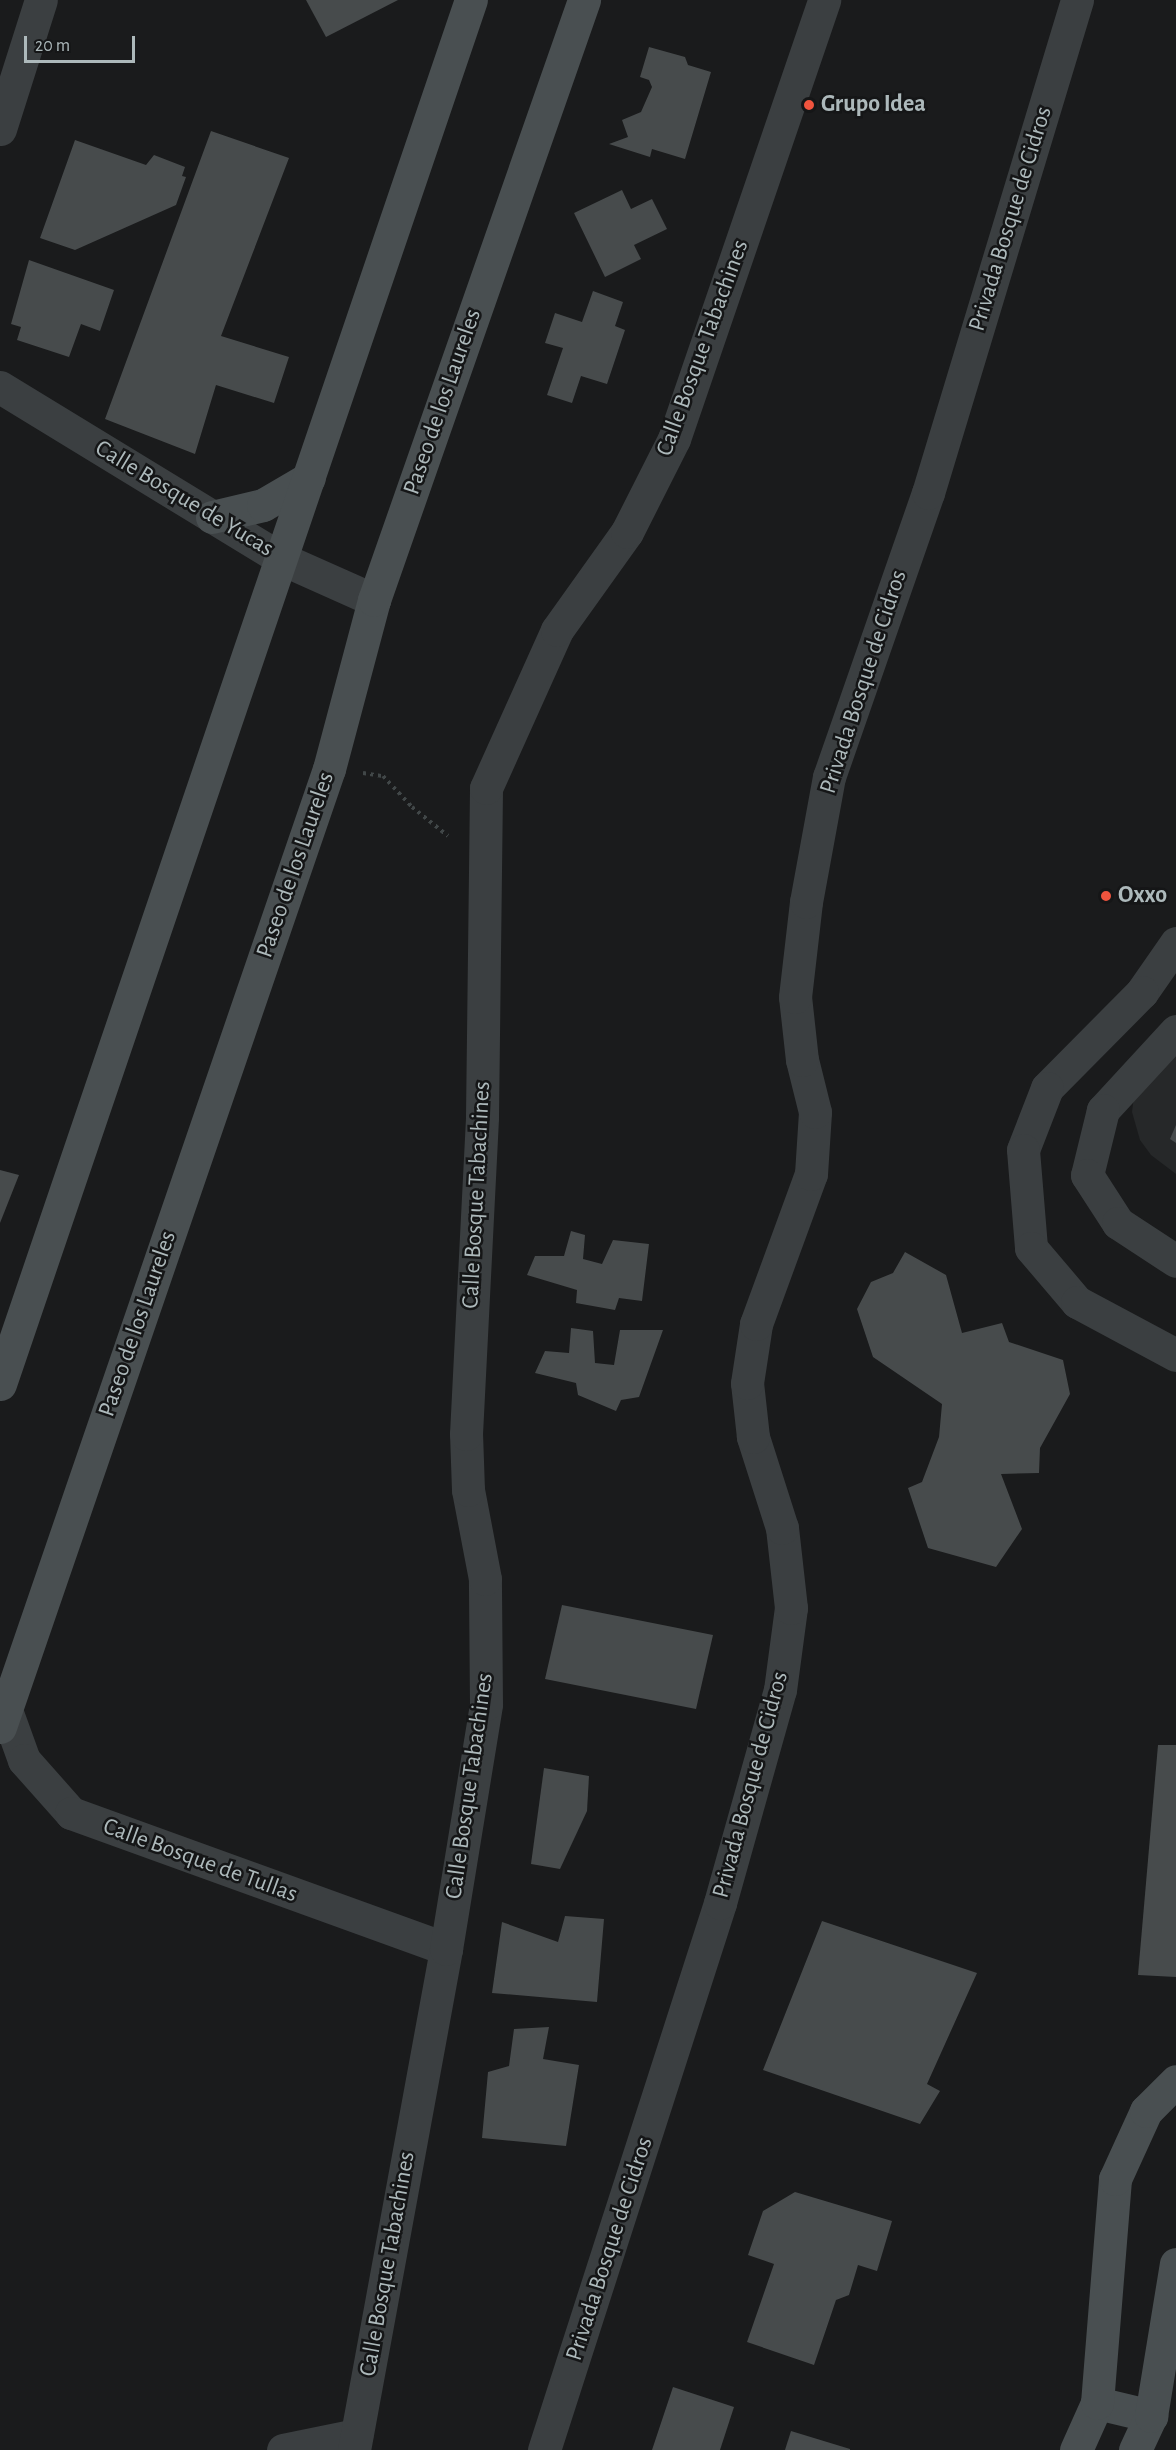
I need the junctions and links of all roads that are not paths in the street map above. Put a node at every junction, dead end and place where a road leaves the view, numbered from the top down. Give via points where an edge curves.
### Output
1 (41, 0) edge
2 (471, 0) edge
3 (584, 0) edge
4 (824, 0) edge
5 (1077, 0) edge
6 (0, 129) edge
7 (0, 387) edge
8 (309, 478) junction
9 (212, 517) junction
10 (282, 559) junction
11 (374, 600) junction
12 (1176, 943) edge
13 (1176, 1031) edge
14 (1176, 1261) edge
15 (1176, 1355) edge
16 (0, 1384) edge
17 (3, 1719) edge
18 (446, 1949) junction
19 (1176, 2081) edge
20 (1176, 2264) edge
21 (1098, 2403) junction
22 (1151, 2416) junction
23 (355, 2443) edge
24 (283, 2450) edge
25 (543, 2450) edge
26 (1076, 2450) edge
27 (1135, 2450) edge

1 - 6 street
2 - 8 main road
3 - 11 main road, Paseo de los Laureles
4 - 18 street, Calle Bosque Tabachines via 674,439 627,532 557,630 486,788 482,1117 466,1434 468,1490 485,1579 486,1704
5 - 25 street, Privada Bosque de Cidros via 928,493 829,777 806,902 795,997 801,1060 814,1112 811,1174 756,1324 747,1383 753,1437 782,1528 791,1608 780,1690 710,1936
7 - 9 street, Calle Bosque de Yucas
8 - 9 main road via 263,505
8 - 10 main road
9 - 10 street, Calle Bosque de Yucas
10 - 11 street, Calle Bosque de Yucas
10 - 16 main road
11 - 17 main road, Paseo de los Laureles via 329,769
12 - 15 street via 1142,992 1047,1088 1023,1150 1030,1248 1077,1302
13 - 14 street via 1103,1110 1087,1174 1118,1223
17 - 18 street, Calle Bosque de Tullas via 24,1760 71,1813
18 - 23 street, Calle Bosque Tabachines
19 - 21 main road via 1146,2111 1116,2179
20 - 22 main road
21 - 22 main road
21 - 26 main road
22 - 27 main road
23 - 24 street

